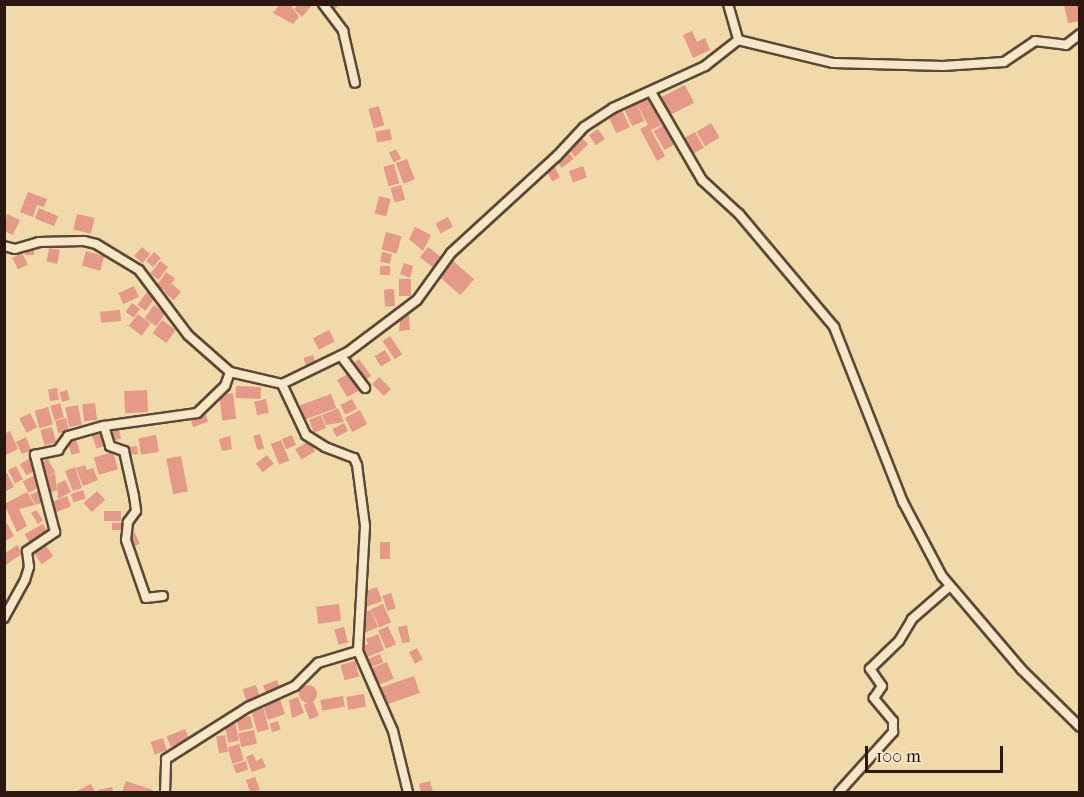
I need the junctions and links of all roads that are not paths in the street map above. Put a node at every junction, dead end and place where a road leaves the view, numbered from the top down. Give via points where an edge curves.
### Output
1 (324, 4) edge
2 (728, 4) edge
3 (1080, 34) edge
4 (738, 40) junction
5 (355, 82) dead end
6 (651, 92) junction
7 (4, 246) edge
8 (341, 356) junction
9 (230, 372) junction
10 (282, 384) junction
11 (365, 388) dead end
12 (104, 426) junction
13 (950, 586) junction
14 (163, 596) dead end
15 (4, 618) edge
16 (358, 651) junction
17 (1080, 727) edge
18 (165, 792) edge
19 (408, 792) edge
20 (839, 792) edge

1 - 5 street via 343,30
2 - 4 street
3 - 4 street via 1066,45 1035,41 1004,62 943,66 812,59
4 - 6 street via 705,66
6 - 8 street via 584,127 451,253 423,295
6 - 13 street via 702,180 739,214 829,319 903,502 930,557
7 - 9 street via 15,249 39,242 84,241 127,260 188,335
8 - 10 street
8 - 11 street
9 - 10 street
9 - 12 street via 225,386 197,413
10 - 16 street via 306,435 354,458 357,465 365,526
12 - 14 street via 110,446 124,451 136,511 128,522 126,540 146,598
12 - 15 street via 68,436 58,450 34,457 55,532 27,551 29,567 25,580
13 - 17 street via 1022,670
13 - 20 street via 912,619 899,641 870,669 882,686 874,699 893,721 893,732
16 - 18 street via 318,663 295,686 249,707 166,759
16 - 19 street via 393,731

